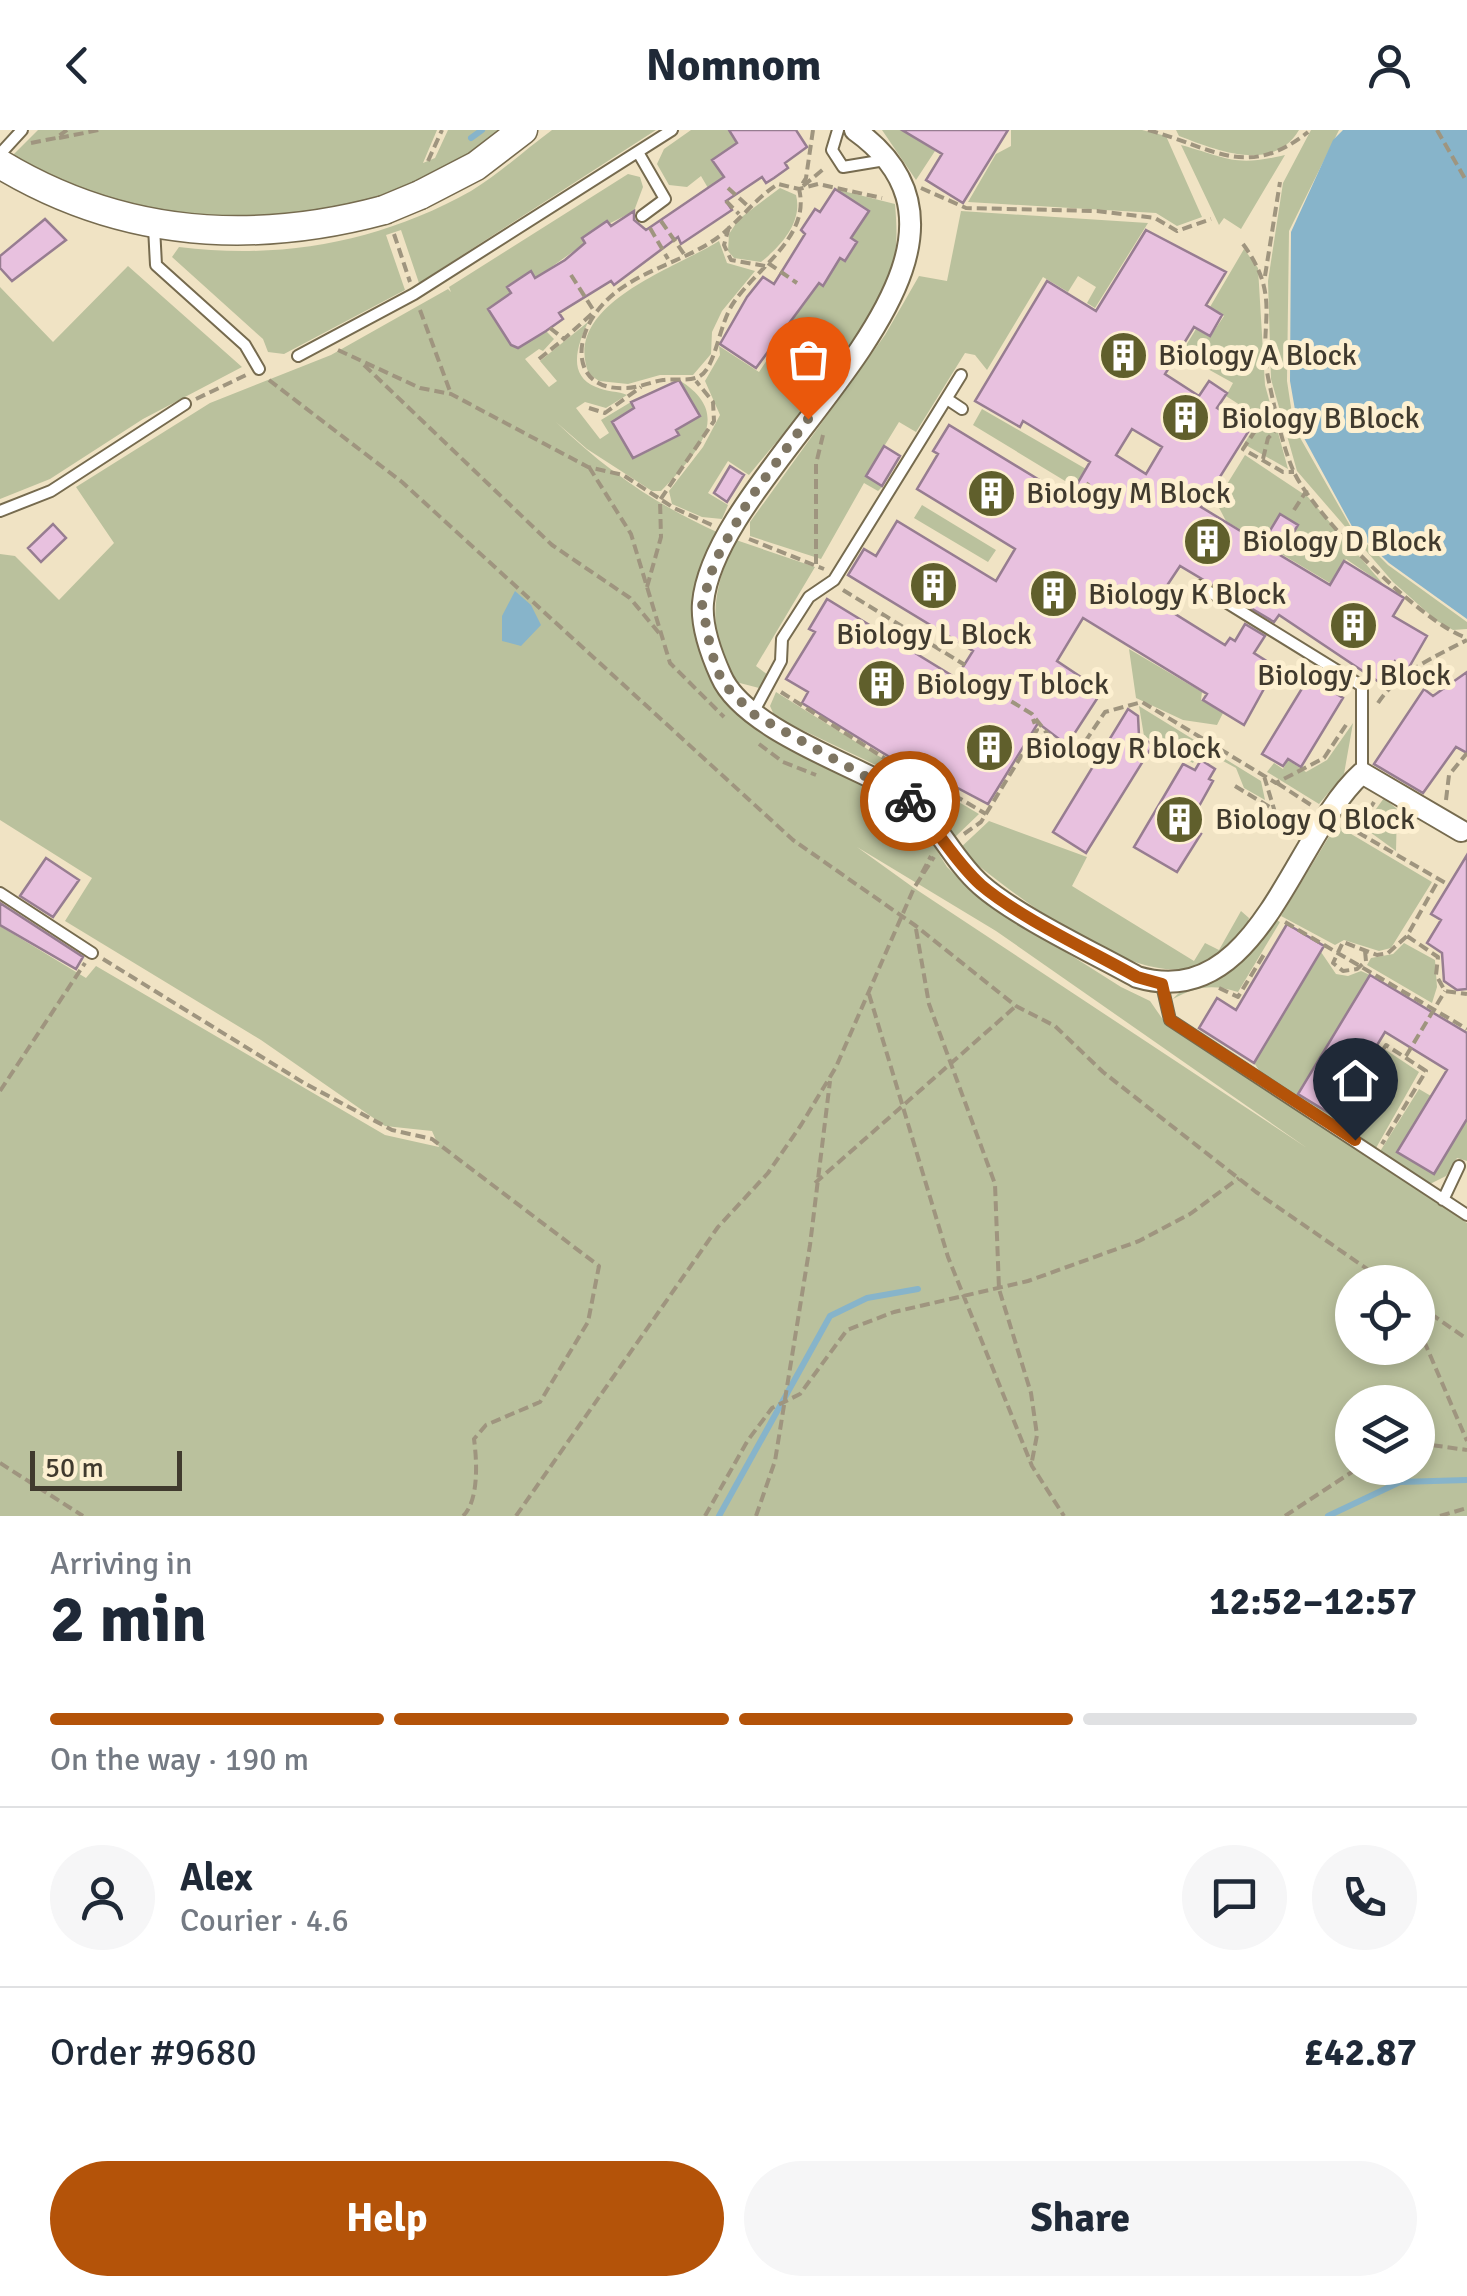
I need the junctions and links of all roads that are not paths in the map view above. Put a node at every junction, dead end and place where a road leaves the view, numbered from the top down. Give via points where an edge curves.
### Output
1 (22, 130) edge
2 (524, 130) edge
3 (672, 130) edge
4 (838, 130) edge
5 (855, 130) edge
6 (0, 154) edge
7 (639, 154) junction
8 (9, 156) edge
9 (888, 159) junction
10 (642, 216) road end
11 (154, 226) junction
12 (298, 356) dead end
13 (260, 368) road end
14 (961, 375) dead end
15 (946, 399) junction
16 (185, 404) dead end
17 (962, 408) dead end
18 (0, 511) edge
19 (1200, 586) dead end
20 (753, 714) junction
21 (1362, 773) junction
22 (1461, 832) dead end
23 (0, 893) edge
24 (92, 953) road end
25 (1162, 984) junction
26 (1459, 1166) dead end
27 (1443, 1200) junction
28 (1467, 1215) edge

1 - 6 lane
2 - 11 street, bridge via 389,222 261,232
3 - 7 lane
4 - 9 lane via 832,150 843,167
5 - 9 street
7 - 10 lane via 665,199
7 - 12 lane via 414,294
8 - 11 street via 94,210
9 - 20 street via 912,192 908,251 896,294 730,532 702,604 722,682
11 - 13 lane via 156,264 245,345
14 - 15 lane
15 - 17 lane
15 - 20 lane via 834,580 809,597 782,639 781,661
16 - 18 lane via 51,491
19 - 21 lane via 1362,686
20 - 25 street via 901,793 928,818 941,850 984,888 1137,977
21 - 22 street
21 - 25 street via 1336,796 1249,943 1220,967
23 - 24 lane
25 - 27 lane via 1170,1020
26 - 27 lane
27 - 28 lane

